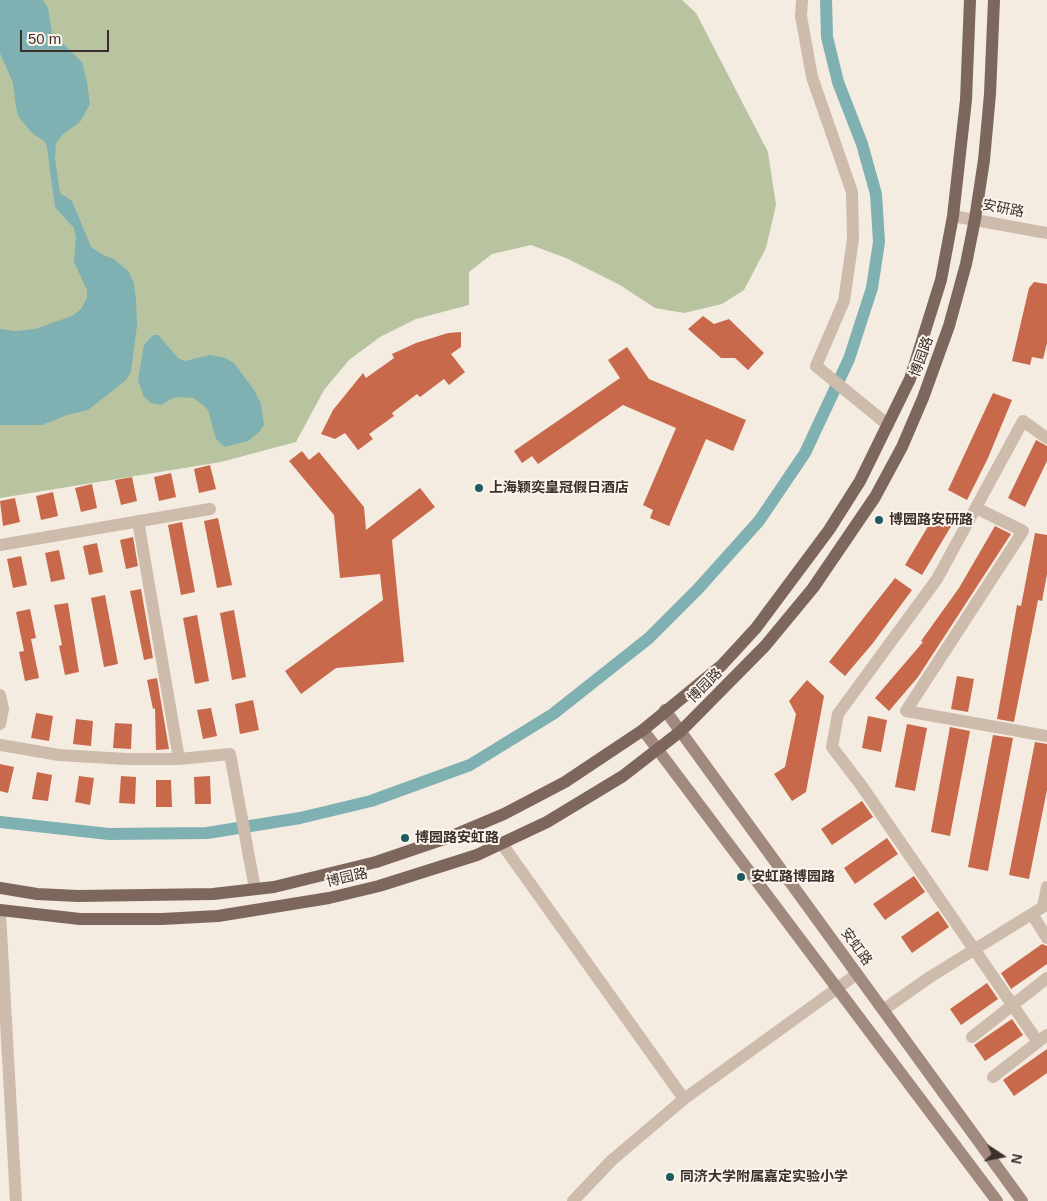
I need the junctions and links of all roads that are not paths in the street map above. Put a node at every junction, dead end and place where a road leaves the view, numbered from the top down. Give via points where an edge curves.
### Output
1 (802, 0) edge
2 (970, 0) edge
3 (994, 0) edge
4 (953, 216) junction
5 (975, 219) junction
6 (1047, 233) edge
7 (888, 425) junction
8 (1047, 438) edge
9 (976, 508) junction
10 (210, 509) dead end
11 (138, 520) junction
12 (0, 545) edge
13 (0, 695) edge
14 (665, 710) junction
15 (0, 724) edge
16 (643, 730) junction
17 (681, 731) junction
18 (1047, 736) edge
19 (0, 745) edge
20 (658, 749) junction
21 (179, 758) junction
22 (502, 844) junction
23 (1047, 887) edge
24 (0, 888) edge
25 (255, 889) junction
26 (1046, 903) edge
27 (0, 912) edge
28 (1032, 914) junction
29 (1047, 938) edge
30 (975, 950) junction
31 (857, 974) junction
32 (1047, 978) edge
33 (838, 988) junction
34 (1014, 1005) junction
35 (883, 1010) junction
36 (972, 1037) dead end
37 (1042, 1038) edge
38 (993, 1077) dead end
39 (684, 1099) junction
40 (16, 1201) edge
41 (573, 1201) edge
42 (997, 1201) edge
43 (1022, 1201) edge

1 - 7 street via 812,77 852,192 852,239 844,301 816,366
2 - 4 main road, 博园路 via 966,100
3 - 5 main road, 博园路 via 990,94
4 - 5 street, 安研路
4 - 7 main road, 博园路 via 941,280 910,379
5 - 6 street, 安研路
5 - 17 main road, 博园路 via 966,264 926,389 902,447 875,497 813,588 765,646
7 - 14 main road, 博园路 via 860,481 829,530 756,628 720,666
8 - 9 street via 1023,421
9 - 18 street via 1023,531 906,711
9 - 30 street via 937,579 838,714 832,747
10 - 11 street
11 - 12 street
11 - 21 street
13 - 15 street via 3,709
14 - 16 main road, 博园路
14 - 17 main road, 安虹路
16 - 20 main road
16 - 25 main road, 博园路 via 565,782 504,814 448,838 376,862
17 - 20 main road, 博园路
17 - 31 main road, 安虹路
19 - 21 street via 59,755
20 - 22 main road, 博园路 via 623,776 547,822
20 - 33 main road
21 - 25 street via 230,754
22 - 27 main road, 博园路 via 379,886 329,898 218,916 80,919
22 - 39 street
23 - 26 street
24 - 25 main road, 博园路 via 37,894 115,896 213,894
26 - 28 street
27 - 40 street
28 - 29 street
28 - 30 street
30 - 34 street
30 - 35 street
31 - 33 street
31 - 35 main road, 安虹路
32 - 34 street
33 - 39 street
33 - 42 main road
34 - 36 street
34 - 37 street
35 - 43 main road, 安虹路
37 - 38 street
39 - 41 street via 612,1160

